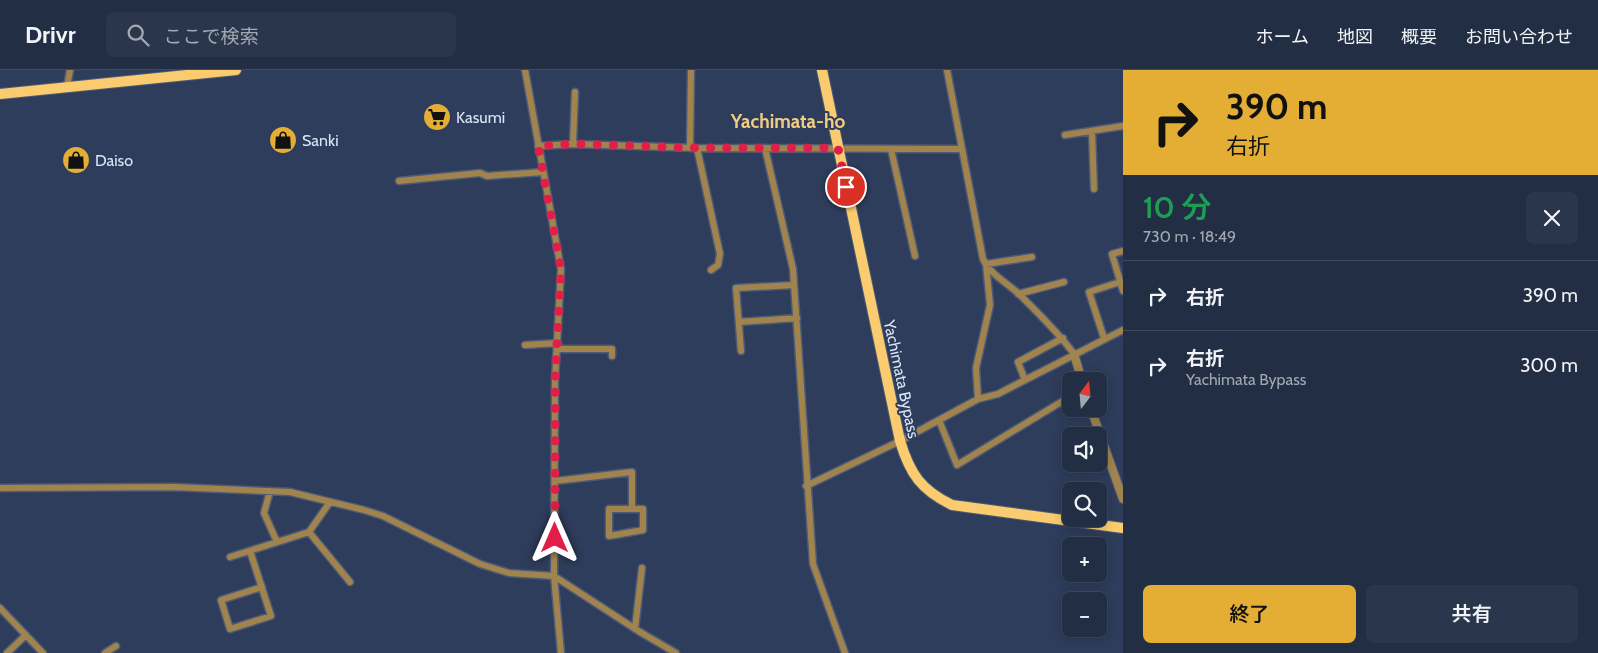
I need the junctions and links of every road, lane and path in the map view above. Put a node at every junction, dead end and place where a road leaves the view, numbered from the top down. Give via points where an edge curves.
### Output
1 (70, 70) edge
2 (230, 70) edge
3 (524, 70) edge
4 (691, 70) edge
5 (822, 70) edge
6 (947, 70) edge
7 (66, 87) junction
8 (575, 92) dead end
9 (0, 94) edge
10 (1123, 126) edge
11 (1092, 131) junction
12 (1065, 135) dead end
13 (574, 144) junction
14 (538, 146) junction
15 (694, 148) junction
16 (765, 148) junction
17 (838, 148) junction
18 (891, 149) junction
19 (960, 149) junction
20 (543, 172) junction
21 (400, 182) dead end
22 (1094, 189) dead end
23 (1123, 251) edge
24 (915, 256) dead end
25 (1032, 257) dead end
26 (986, 264) junction
27 (711, 270) dead end
28 (1064, 282) dead end
29 (1120, 282) junction
30 (794, 285) junction
31 (1123, 291) edge
32 (1018, 294) junction
33 (797, 318) junction
34 (739, 322) junction
35 (1123, 330) edge
36 (1063, 338) junction
37 (1104, 338) junction
38 (525, 345) dead end
39 (558, 346) junction
40 (741, 351) dead end
41 (1074, 354) junction
42 (612, 356) dead end
43 (1079, 372) edge
44 (1025, 380) junction
45 (978, 399) junction
46 (1062, 401) edge
47 (1094, 418) edge
48 (939, 420) junction
49 (900, 441) junction
50 (555, 481) junction
51 (806, 486) junction
52 (0, 488) edge
53 (270, 491) junction
54 (1123, 500) edge
55 (330, 502) junction
56 (632, 509) junction
57 (1123, 528) edge
58 (309, 532) junction
59 (277, 542) junction
60 (250, 551) junction
61 (230, 557) dead end
62 (642, 568) dead end
63 (554, 576) junction
64 (350, 582) dead end
65 (262, 588) junction
66 (2, 613) edge
67 (635, 629) junction
68 (26, 635) junction
69 (116, 646) dead end
70 (7, 653) edge
71 (43, 653) edge
72 (105, 653) edge
73 (561, 653) edge
74 (676, 653) edge
75 (845, 653) edge

1 - 7 street
2 - 7 main road
3 - 14 street
4 - 15 street
5 - 17 main road, Yachimata Bypass
6 - 19 street
7 - 9 main road
8 - 13 street
10 - 11 street
11 - 12 street
11 - 22 street
13 - 14 street
13 - 15 street
14 - 20 street
15 - 16 street
15 - 27 street via 720,254 718,265
16 - 17 street
16 - 30 street
17 - 18 street
17 - 49 main road, Yachimata Bypass
18 - 19 street
18 - 24 street
19 - 26 street
20 - 21 street via 487,176 480,173
20 - 39 street via 561,269
23 - 29 street via 1112,254
25 - 26 street
26 - 32 street
26 - 45 street via 990,305 976,368
28 - 32 street
29 - 31 street
29 - 37 street via 1089,292
30 - 33 street
30 - 34 street via 736,288
32 - 36 street
33 - 34 street
33 - 51 street
34 - 40 street
35 - 37 street
36 - 41 street
36 - 44 street via 1018,362
37 - 41 street
38 - 39 street
39 - 42 street via 612,350
39 - 50 street
41 - 43 street
41 - 44 street
44 - 45 street via 998,394
45 - 48 street
46 - 48 street via 956,465
47 - 54 street
48 - 49 street
49 - 51 street
49 - 57 main road, Yachimata Bypass via 916,479 938,498 952,505
50 - 56 street via 632,472
50 - 63 street
51 - 75 street via 813,564
52 - 53 street via 174,487
53 - 55 street via 290,492
53 - 59 street via 264,513
55 - 58 street
55 - 63 street via 383,516 480,564 509,573
56 - 56 street via 608,509 609,536 643,530 642,509
58 - 59 street
58 - 64 street
59 - 60 street
60 - 61 street
60 - 65 street
62 - 67 street
63 - 67 street
63 - 73 street
65 - 65 street via 271,616 230,629 221,600
66 - 68 street
67 - 74 street
68 - 70 street
68 - 71 street
69 - 72 street

